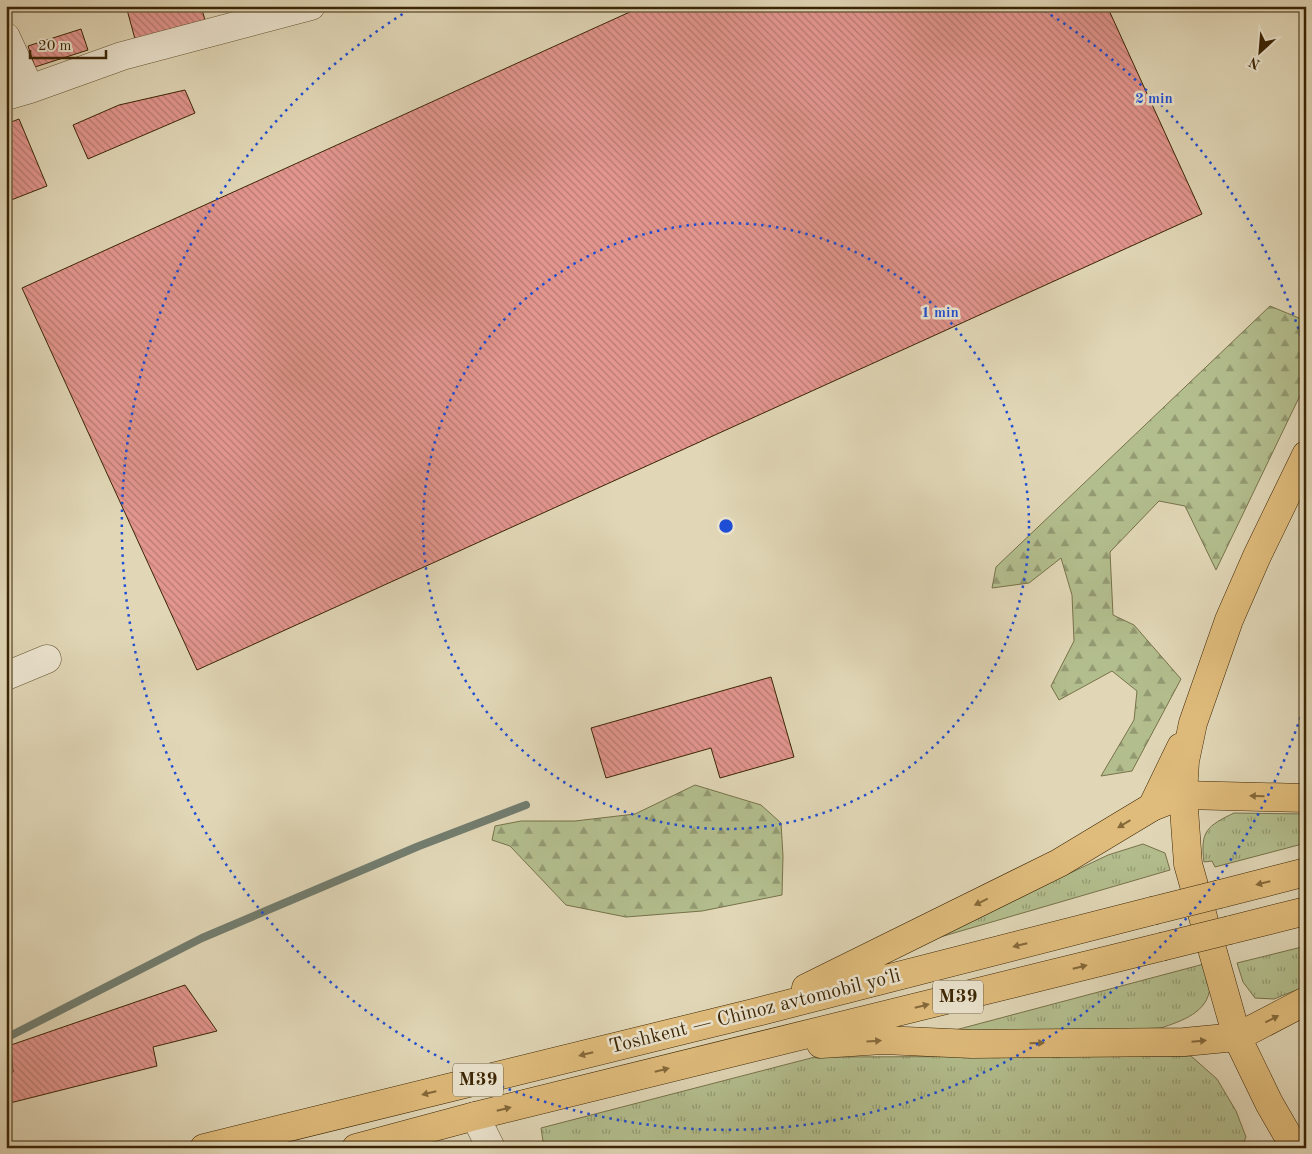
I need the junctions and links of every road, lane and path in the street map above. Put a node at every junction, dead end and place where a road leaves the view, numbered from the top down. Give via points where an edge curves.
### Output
1 (311, 6) edge
2 (6, 37) edge
3 (18, 92) edge
4 (1306, 455) edge
5 (48, 659) dead end
6 (6, 676) edge
7 (1193, 724) junction
8 (1183, 795) junction
9 (1306, 798) edge
10 (1152, 807) junction
11 (1306, 872) edge
12 (1306, 911) edge
13 (1306, 1001) edge
14 (753, 1013) junction
15 (1237, 1037) junction
16 (756, 1047) junction
17 (475, 1116) junction
18 (204, 1148) edge
19 (356, 1148) edge
20 (491, 1148) edge
21 (1295, 1148) edge

1 - 3 street via 122,56
2 - 3 street
4 - 7 main road via 1229,620
5 - 6 street
7 - 8 main road via 1185,761
7 - 10 main road
9 -> 8 main road
8 - 10 main road
8 - 15 main road via 1188,864
10 -> 14 main road via 1059,863
11 -> 14 main road, Toshkent — Chinoz avtomobil yoʻli / M39, bridge
16 -> 12 main road, Toshkent — Chinoz avtomobil yoʻli / M39, bridge
15 -> 13 main road
14 -> 18 main road, Toshkent — Chinoz avtomobil yoʻli / M39
16 -> 15 main road via 883,1040 972,1044 1184,1042
15 - 21 main road
17 -> 16 main road, Toshkent — Chinoz avtomobil yoʻli / M39
17 - 19 main road, Toshkent — Chinoz avtomobil yoʻli / M39
17 - 20 street

